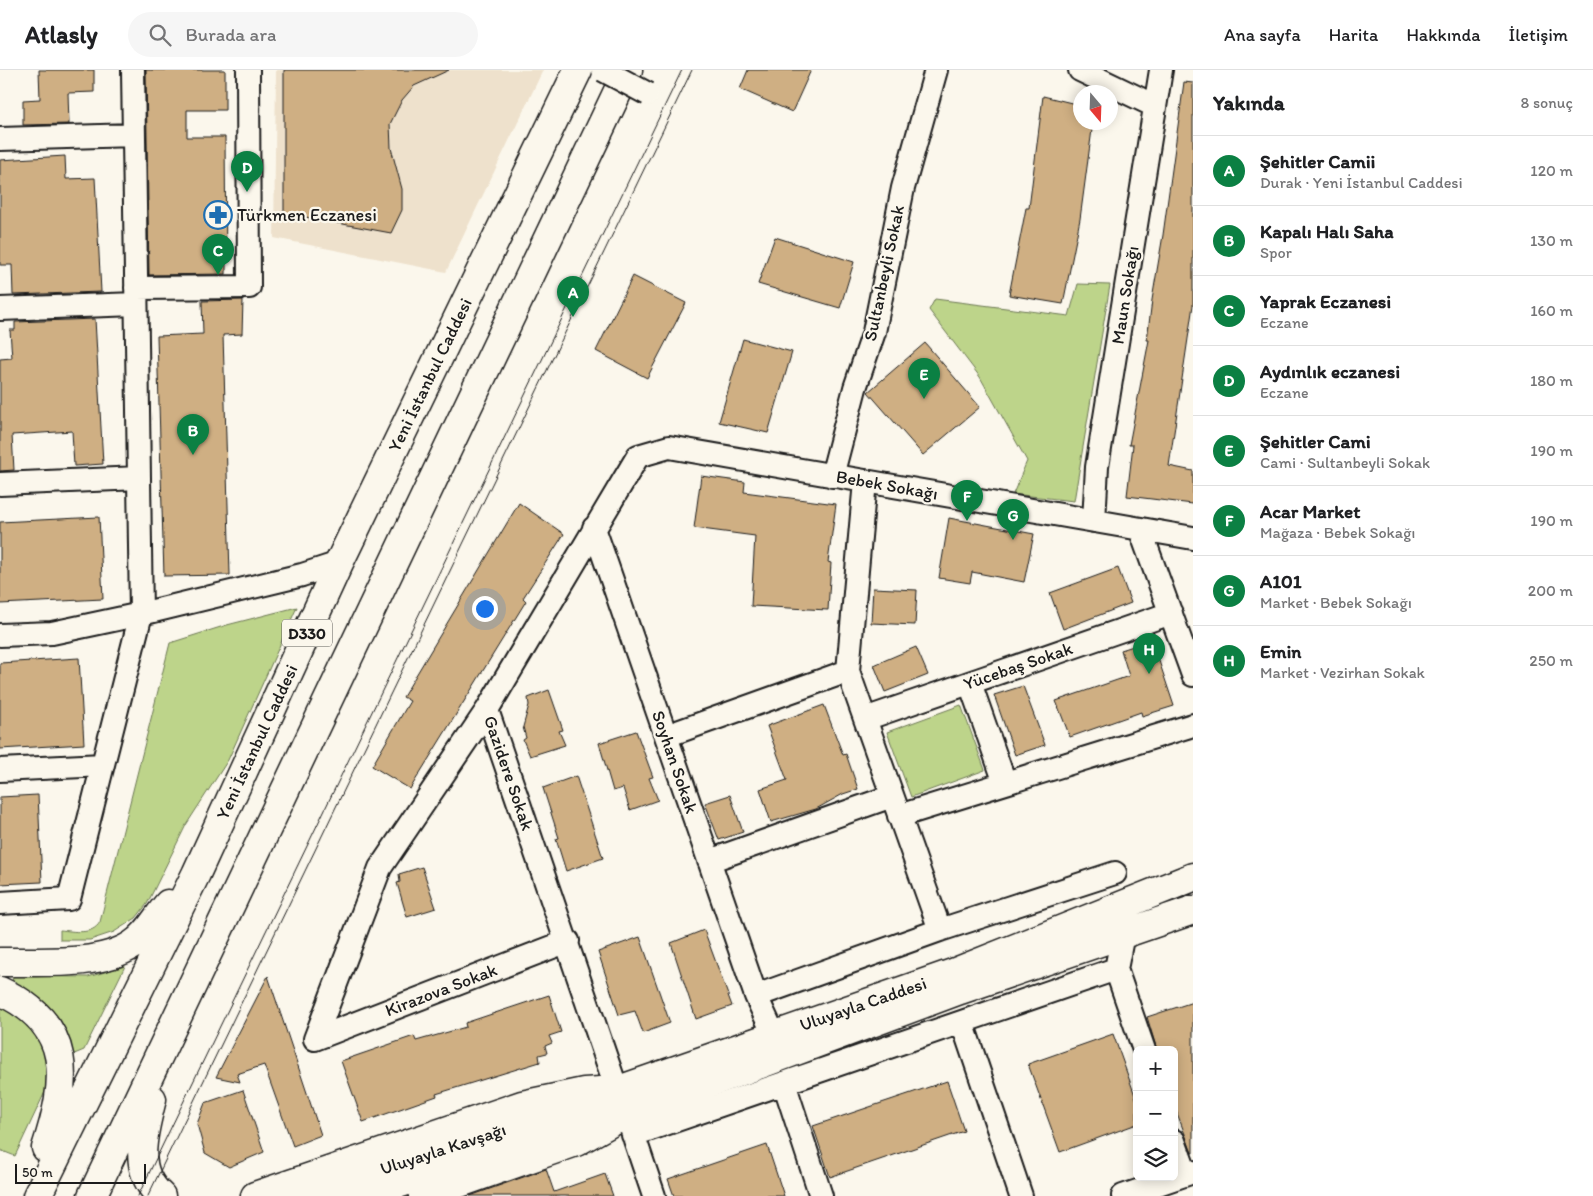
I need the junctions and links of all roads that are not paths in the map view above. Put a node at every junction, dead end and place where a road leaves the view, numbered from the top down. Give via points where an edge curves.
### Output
1 (133, 70) edge
2 (248, 70) edge
3 (578, 70) edge
4 (603, 70) edge
5 (628, 70) edge
6 (936, 70) edge
7 (1080, 70) edge
8 (1161, 70) edge
9 (648, 94) dead end
10 (1155, 106) junction
11 (134, 135) junction
12 (0, 139) edge
13 (136, 296) junction
14 (0, 309) edge
15 (669, 447) joint
16 (832, 476) junction
17 (139, 478) junction
18 (865, 482) junction
19 (0, 484) edge
20 (1094, 521) junction
21 (594, 528) junction
22 (1140, 529) junction
23 (1193, 538) edge
24 (339, 563) junction
25 (1171, 613) junction
26 (141, 614) junction
27 (0, 635) edge
28 (848, 672) junction
29 (1193, 675) edge
30 (970, 683) junction
31 (486, 710) junction
32 (865, 720) junction
33 (1193, 725) edge
34 (666, 736) junction
35 (103, 765) junction
36 (0, 770) edge
37 (1005, 783) junction
38 (896, 806) junction
39 (709, 861) junction
40 (1116, 873) dead end
41 (196, 874) junction
42 (1193, 878) edge
43 (0, 903) edge
44 (1193, 910) edge
45 (940, 930) junction
46 (1123, 934) junction
47 (568, 941) junction
48 (0, 962) edge
49 (1116, 969) junction
50 (0, 992) edge
51 (756, 996) junction
52 (962, 1022) junction
53 (774, 1035) junction
54 (1143, 1046) edge
55 (163, 1050) junction
56 (784, 1083) junction
57 (625, 1113) junction
58 (533, 1129) junction
59 (1178, 1150) edge
60 (1189, 1173) edge
61 (36, 1196) edge
62 (92, 1196) edge
63 (161, 1196) edge
64 (255, 1196) edge
65 (300, 1196) edge
66 (362, 1196) edge
67 (423, 1196) edge
68 (654, 1196) edge
69 (821, 1196) edge
70 (1021, 1196) edge
71 (1123, 1196) edge

1 - 11 street
2 - 13 street via 249,287
3 - 24 main road, Yeni İstanbul Caddesi / D330
4 - 9 street, bridge
5 - 55 main road, D330
6 - 16 street, Sultanbeyli Sokak via 903,188 874,332 855,388
7 - 10 street
8 - 10 street, Maun Sokağı
10 - 20 street, Maun Sokağı via 1097,467
11 - 12 street
11 - 13 street
13 - 14 street
13 - 17 street
15 - 16 street, Bebek Sokağı
15 - 21 street, Gazidere Sokak via 638,456
16 - 18 street, Bebek Sokağı
17 - 19 street
17 - 26 street
18 - 20 street, Bebek Sokağı
18 - 28 street
20 - 22 street, Bebek Sokağı
21 - 31 street, Gazidere Sokak
21 - 34 street, Soyhan Sokak
22 - 23 street, Bebek Sokağı
22 - 25 street
24 - 26 street
24 - 41 main road, Yeni İstanbul Caddesi / D330
25 - 29 street
25 - 30 street, Yücebaş Sokak
26 - 27 street via 52,633
26 - 35 street
28 - 32 street
28 - 34 street
30 - 32 street, Yücebaş Sokak
30 - 37 street
31 - 47 street, Gazidere Sokak
31 - 47 street, Kirazova Sokak via 380,868 315,1039
32 - 38 street
33 - 37 street
34 - 39 street, Soyhan Sokak
35 - 36 street
35 - 43 street via 69,899
37 - 38 street
38 - 39 street
38 - 45 street
39 - 51 street, Soyhan Sokak
40 - 45 street
41 - 48 main road via 145,934 119,952 93,959
41 - 61 main road, Yeni İstanbul Caddesi / D330
42 - 53 main road, Uluyayla Caddesi via 953,973
44 - 46 main road, Uluyayla Caddesi
45 - 51 street
46 - 49 street
46 - 57 main road, Uluyayla Caddesi
47 - 57 street, Gazidere Sokak
49 - 52 street
49 - 54 street
50 - 61 main road via 22,1003 42,1021 56,1044 62,1071 58,1108
51 - 53 street, Soyhan Sokak
52 - 56 street
52 - 70 street
53 - 57 main road, Uluyayla Caddesi
55 - 62 main road, D330
55 - 63 main road via 142,1140 147,1177
56 - 57 street
56 - 69 street
57 - 58 main road, Uluyayla Caddesi
57 - 64 main road via 584,1092 522,1105
57 - 67 main road via 576,1142
57 - 68 street, Gazidere Sokak
58 - 65 main road, Uluyayla Kavşağı
58 - 66 main road, Uluyayla Kavşağı
59 - 60 street
60 - 71 street

